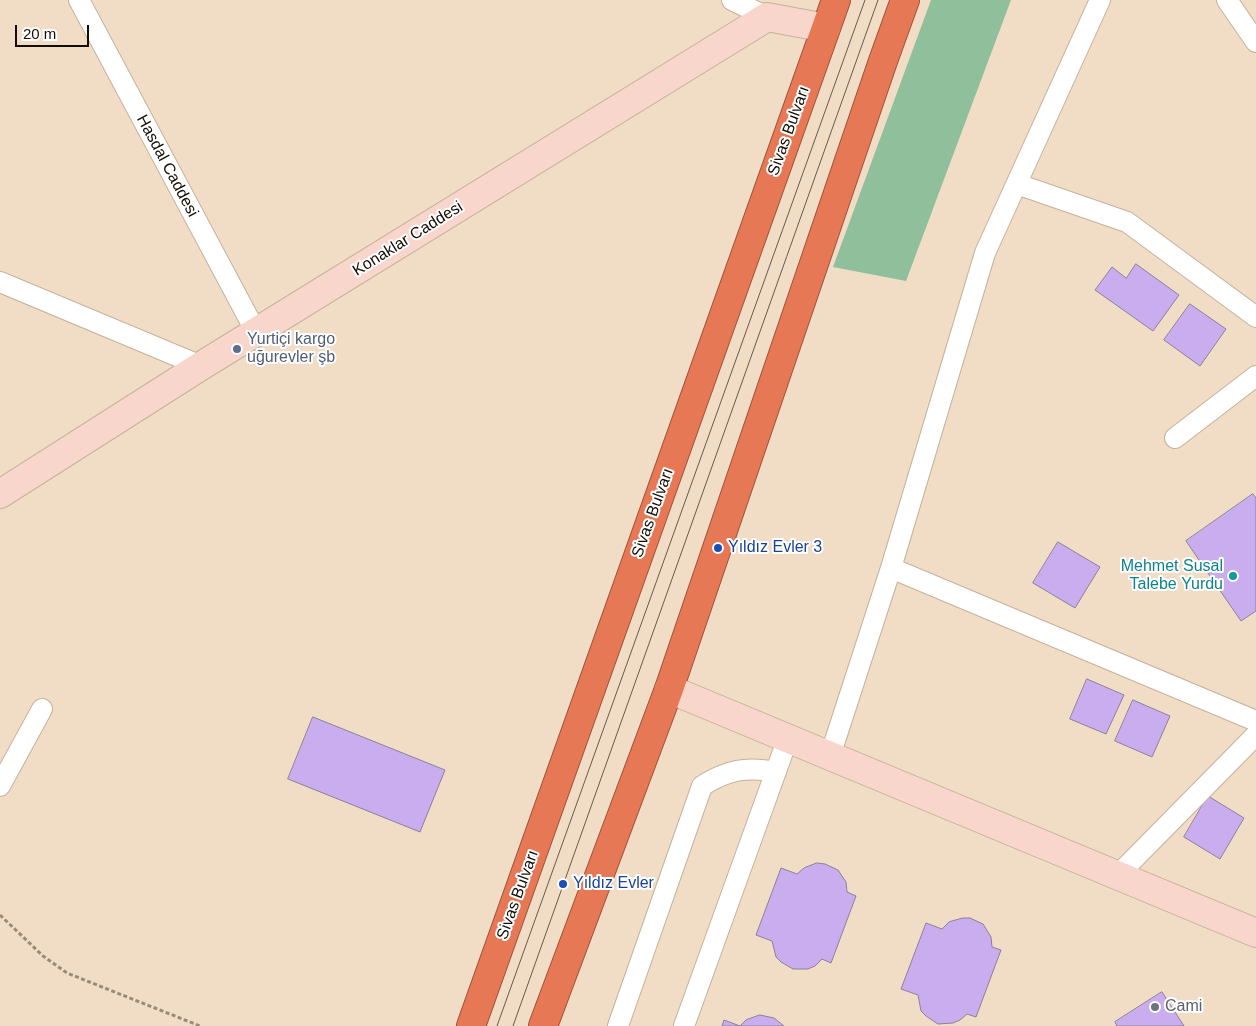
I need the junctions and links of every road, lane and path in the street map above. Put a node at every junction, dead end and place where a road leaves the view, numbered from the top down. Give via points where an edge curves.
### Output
1 (79, 0) edge
2 (732, 0) edge
3 (836, 0) edge
4 (905, 0) edge
5 (1100, 0) edge
6 (1227, 0) edge
7 (767, 17) junction
8 (826, 28) junction
9 (1256, 42) edge
10 (1016, 184) junction
11 (0, 282) edge
12 (1256, 317) edge
13 (256, 332) junction
14 (201, 366) junction
15 (1256, 376) edge
16 (1175, 438) dead end
17 (0, 494) edge
18 (892, 568) junction
19 (669, 689) junction
20 (42, 709) dead end
21 (1256, 720) edge
22 (1256, 735) edge
23 (788, 738) junction
24 (830, 756) junction
25 (776, 772) junction
26 (0, 786) edge
27 (1118, 875) junction
28 (0, 915) edge
29 (1256, 933) edge
30 (200, 1026) edge
31 (471, 1026) edge
32 (543, 1026) edge
33 (618, 1026) edge
34 (684, 1026) edge

1 - 13 street, Hasdal Caddesi
2 - 7 street
3 - 8 highway, Sivas Bulvarı
4 - 19 highway
5 - 10 street
6 - 9 street
7 - 8 street
7 - 13 street, Konaklar Caddesi
8 - 31 highway, Sivas Bulvarı
10 - 12 street via 1127,222
10 - 18 street via 986,253
11 - 14 street
13 - 14 street, Konaklar Caddesi
14 - 17 street, Konaklar Caddesi
15 - 16 street
18 - 21 street
18 - 24 street
19 - 23 street
19 - 32 highway
20 - 26 street
22 - 27 street
23 - 24 street
23 - 25 street
24 - 27 street
25 - 33 street via 742,769 725,773 702,786
25 - 34 street
27 - 29 street
28 - 30 path via 36,950 67,973

